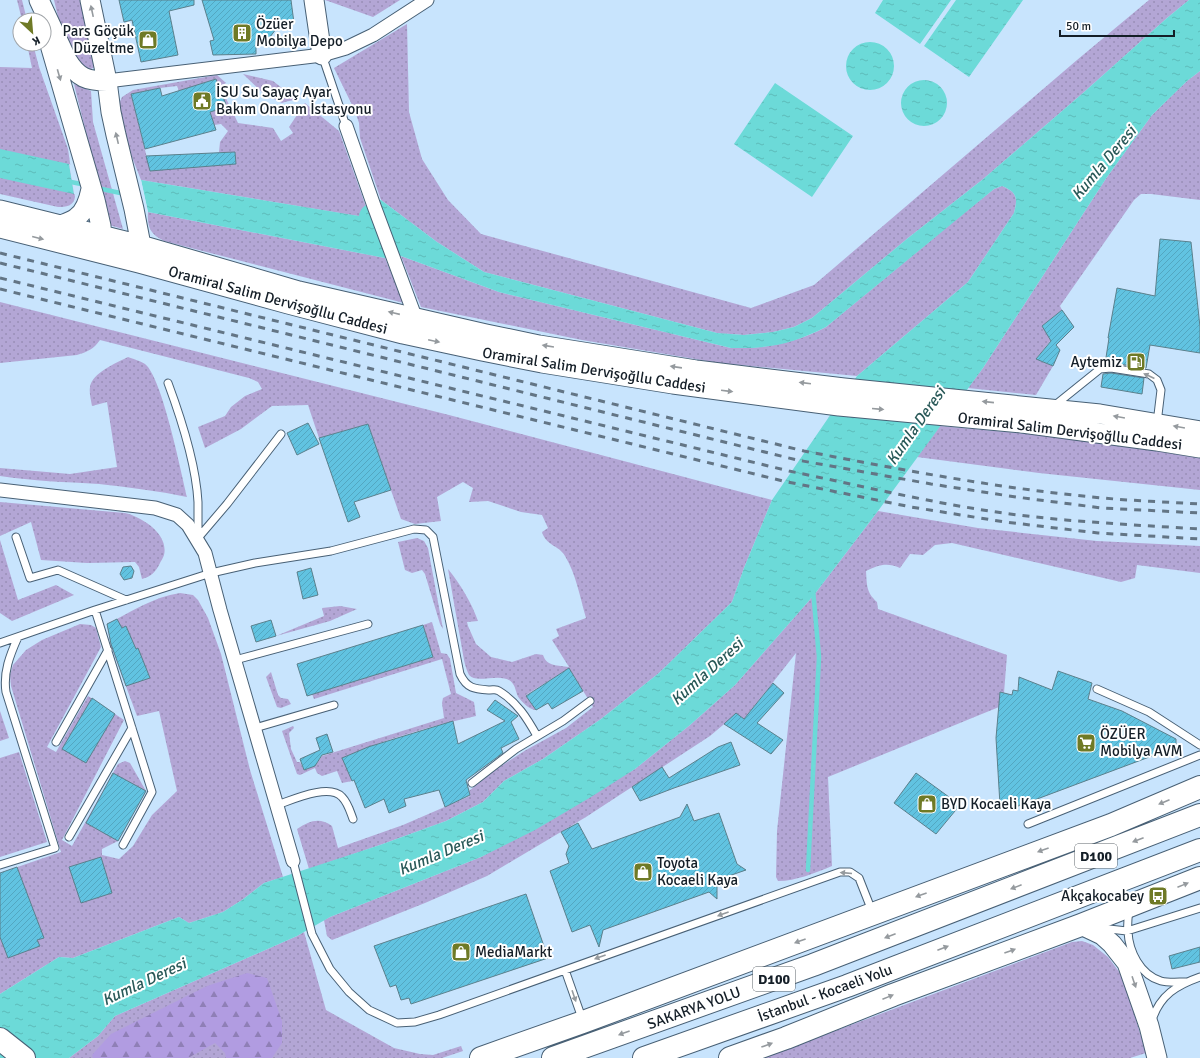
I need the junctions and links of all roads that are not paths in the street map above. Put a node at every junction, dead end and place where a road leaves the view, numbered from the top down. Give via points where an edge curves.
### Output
1 (38, 0) edge
2 (90, 0) edge
3 (314, 0) edge
4 (427, 0) edge
5 (41, 12) edge
6 (52, 52) edge
7 (322, 55) junction
8 (107, 81) junction
9 (346, 126) joint
10 (92, 195) junction
11 (0, 210) edge
12 (61, 225) junction
13 (0, 228) edge
14 (103, 244) junction
15 (140, 254) junction
16 (415, 312) junction
17 (168, 383) dead end
18 (842, 397) junction
19 (1050, 409) junction
20 (1024, 415) junction
21 (1157, 423) junction
22 (1200, 431) edge
23 (281, 434) dead end
24 (1200, 448) edge
25 (0, 490) edge
26 (16, 537) dead end
27 (198, 538) junction
28 (211, 573) junction
29 (126, 600) junction
30 (95, 610) junction
31 (368, 624) dead end
32 (18, 637) junction
33 (0, 643) edge
34 (108, 650) junction
35 (235, 660) junction
36 (1097, 689) dead end
37 (3, 691) edge
38 (590, 701) dead end
39 (334, 705) dead end
40 (132, 728) junction
41 (255, 728) junction
42 (537, 736) junction
43 (56, 742) dead end
44 (1200, 745) edge
45 (1200, 755) edge
46 (472, 783) dead end
47 (1200, 787) edge
48 (277, 805) junction
49 (1200, 815) edge
50 (353, 819) dead end
51 (1028, 824) dead end
52 (69, 837) dead end
53 (123, 845) dead end
54 (1200, 850) edge
55 (293, 861) joint
56 (0, 865) edge
57 (1200, 878) edge
58 (1129, 905) junction
59 (1200, 908) edge
60 (873, 913) junction
61 (1081, 925) junction
62 (1127, 931) junction
63 (813, 965) junction
64 (565, 970) junction
65 (1200, 977) edge
66 (1186, 982) junction
67 (847, 986) junction
68 (583, 1022) junction
69 (1149, 1026) junction
70 (0, 1039) edge
71 (24, 1058) edge
72 (480, 1058) edge
73 (553, 1058) edge
74 (644, 1058) edge
75 (684, 1058) edge
76 (730, 1058) edge
77 (1157, 1058) edge

1 - 5 main road
1 - 8 main road via 73,69 86,79
8 -> 2 main road
3 - 7 main road
4 - 7 street via 374,34 346,48
6 -> 10 main road
7 - 8 street
7 - 9 lane
15 -> 8 main road via 134,209 111,112
9 - 16 street
10 - 12 main road via 76,218
10 - 14 main road
11 - 12 main road, Oramiral Salim Dervişoğllu Caddesi
12 - 14 main road, Oramiral Salim Dervişoğllu Caddesi
13 -> 14 main road, Oramiral Salim Dervişoğllu Caddesi
14 - 15 main road, Oramiral Salim Dervişoğllu Caddesi
16 -> 15 main road, Oramiral Salim Dervişoğllu Caddesi via 299,291
15 -> 18 main road, Oramiral Salim Dervişoğllu Caddesi via 288,304 403,334 482,351 666,383
18 -> 16 main road, Oramiral Salim Dervişoğllu Caddesi via 494,336
17 - 27 lane via 178,410 195,480
18 - 20 main road, Oramiral Salim Dervişoğllu Caddesi
19 - 20 main road, Oramiral Salim Dervişoğllu Caddesi
21 -> 19 main road, Oramiral Salim Dervişoğllu Caddesi
21 -> 19 lane via 1160,390 1157,380 1148,374 1111,368 1100,370
20 - 24 main road, Oramiral Salim Dervişoğllu Caddesi
22 -> 21 main road, Oramiral Salim Dervişoğllu Caddesi
23 - 27 lane
25 - 27 street via 155,508 177,515
26 - 29 lane via 30,578 58,570
27 - 28 street
28 - 29 lane
28 - 35 street
28 - 42 lane via 331,551 414,529 426,530 433,537 460,674 464,683 475,689 497,690 508,697 522,711
29 - 30 lane
30 - 32 lane
30 - 34 lane
31 - 35 lane
32 - 33 lane
32 - 37 lane via 6,669
34 - 40 lane
34 - 43 lane
35 - 41 street
36 - 44 lane via 1149,712
37 - 56 lane via 55,848
38 - 42 lane
39 - 41 lane
40 - 52 lane
40 - 53 lane via 152,792
41 - 48 street
42 - 46 lane via 516,748
45 - 51 lane
47 -> 60 highway via 1111,824
48 - 50 lane via 327,790 341,796 349,807
48 - 55 street
49 -> 63 highway, SAKARYA YOLU / D100
67 -> 54 highway, İstanbul - Kocaeli Yolu / D100
55 - 64 lane via 312,934 330,969 349,992 369,1010 397,1023 415,1022 439,1015
58 -> 57 highway
58 - 61 highway
58 - 62 lane
59 - 62 lane
60 -> 64 lane via 859,878 850,872 840,872
60 -> 68 highway
61 - 62 lane
61 -> 69 main road via 1102,935 1128,963
76 -> 61 highway
62 - 66 lane via 1134,958 1152,978
63 - 68 highway
63 -> 73 highway, SAKARYA YOLU / D100
64 -> 68 lane
65 - 66 lane
66 - 69 lane via 1162,1000
67 - 74 highway, İstanbul - Kocaeli Yolu / D100
67 - 75 highway
68 - 72 highway
69 - 77 main road
70 - 71 highway

